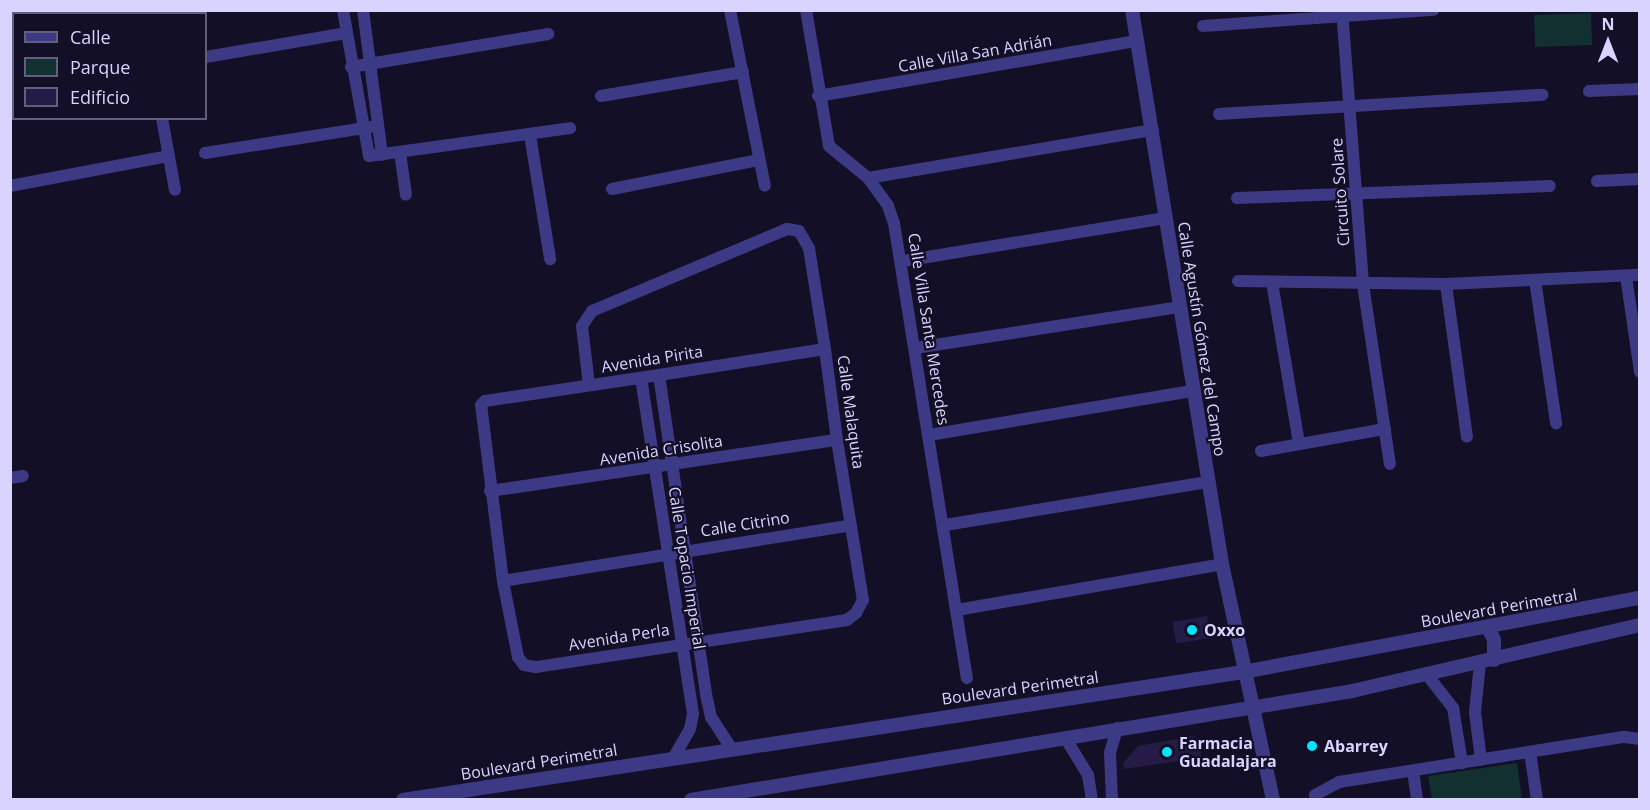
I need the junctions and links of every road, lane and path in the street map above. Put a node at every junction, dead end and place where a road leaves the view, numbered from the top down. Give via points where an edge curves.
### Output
1 (343, 10) edge
2 (363, 10) edge
3 (730, 10) edge
4 (806, 10) edge
5 (1132, 10) edge
6 (1433, 10) edge
7 (1422, 11) edge
8 (1342, 13) edge
9 (1248, 17) edge
10 (1203, 26) dead end
11 (347, 33) junction
12 (548, 34) dead end
13 (1137, 41) junction
14 (207, 57) edge
15 (371, 64) junction
16 (351, 67) junction
17 (743, 72) junction
18 (1640, 89) edge
19 (1589, 91) dead end
20 (1542, 95) dead end
21 (601, 96) dead end
22 (818, 96) junction
23 (1350, 104) junction
24 (1220, 114) dead end
25 (162, 120) edge
26 (378, 126) junction
27 (570, 128) dead end
28 (361, 129) junction
29 (1153, 130) junction
30 (530, 135) junction
31 (400, 152) junction
32 (205, 153) dead end
33 (382, 155) junction
34 (169, 156) junction
35 (759, 160) junction
36 (868, 178) junction
37 (1640, 179) edge
38 (1597, 181) dead end
39 (10, 186) edge
40 (765, 186) dead end
41 (1550, 186) dead end
42 (612, 189) dead end
43 (175, 190) dead end
44 (1356, 194) junction
45 (406, 195) dead end
46 (1237, 198) dead end
47 (1166, 218) junction
48 (550, 259) dead end
49 (903, 261) junction
50 (1640, 275) edge
51 (1626, 276) junction
52 (1535, 279) junction
53 (1238, 281) dead end
54 (1272, 282) junction
55 (1363, 284) junction
56 (1446, 284) junction
57 (1179, 307) junction
58 (915, 348) junction
59 (825, 349) junction
60 (1640, 372) edge
61 (659, 375) junction
62 (641, 378) junction
63 (589, 386) junction
64 (1193, 391) junction
65 (1556, 423) dead end
66 (1385, 429) junction
67 (930, 435) junction
68 (1467, 437) dead end
69 (837, 440) junction
70 (1299, 443) junction
71 (1261, 450) dead end
72 (1390, 464) dead end
73 (672, 465) junction
74 (655, 469) junction
75 (23, 476) dead end
76 (10, 478) edge
77 (1208, 482) junction
78 (490, 491) junction
79 (850, 525) junction
80 (945, 525) junction
81 (684, 550) junction
82 (670, 552) junction
83 (1222, 564) junction
84 (503, 580) junction
85 (1640, 598) edge
86 (863, 600) joint
87 (957, 610) junction
88 (1640, 625) edge
89 (1488, 628) junction
90 (698, 640) junction
91 (682, 643) junction
92 (1487, 661) junction
93 (1243, 672) junction
94 (1428, 676) junction
95 (967, 678) dead end
96 (704, 681) junction
97 (688, 684) junction
98 (1251, 707) junction
99 (710, 711) junction
100 (693, 714) junction
101 (1475, 725) junction
102 (1117, 728) junction
103 (1458, 728) junction
104 (1066, 739) junction
105 (1640, 739) edge
106 (730, 748) junction
107 (1530, 752) junction
108 (673, 758) junction
109 (1481, 760) junction
110 (1462, 763) junction
111 (1413, 771) junction
112 (1108, 780) junction
113 (1090, 783) junction
114 (481, 794) edge
115 (1315, 795) dead end
116 (723, 797) edge
117 (403, 800) edge
118 (691, 800) edge
119 (1092, 800) edge
120 (1112, 800) edge
121 (1273, 800) edge
122 (1417, 800) edge
123 (1537, 800) edge

1 - 11 street
2 - 15 street
3 - 17 street
4 - 22 street, Calle Villa Santa Mercedes
5 - 13 street, Calle Agustín Gómez del Campo
6 - 7 street
7 - 8 street
8 - 9 street
8 - 23 street, Circuito Solare
9 - 10 street
11 - 14 street
11 - 16 street
12 - 15 street
13 - 22 street, Calle Villa San Adrián
13 - 29 street, Calle Agustín Gómez del Campo
15 - 16 street
15 - 26 street
16 - 28 street
17 - 21 street
17 - 35 street
18 - 19 street
20 - 23 street
22 - 36 street, Calle Villa Santa Mercedes via 829,146
23 - 24 street
23 - 44 street, Circuito Solare
25 - 34 street
26 - 28 street
26 - 33 street
27 - 30 street
28 - 32 street
28 - 33 street via 365,151 371,157
29 - 36 street
29 - 47 street, Calle Agustín Gómez del Campo
30 - 31 street
30 - 48 street
31 - 33 street
31 - 45 street
34 - 39 street
34 - 43 street
35 - 40 street
35 - 42 street
36 - 49 street, Calle Villa Santa Mercedes via 888,206
37 - 38 street
41 - 44 street
44 - 46 street
44 - 55 street, Circuito Solare
47 - 49 street
47 - 57 street, Calle Agustín Gómez del Campo
49 - 58 street, Calle Villa Santa Mercedes
50 - 51 street
51 - 52 street
51 - 60 street
52 - 56 street
52 - 65 street
53 - 54 street
54 - 55 street
54 - 70 street
55 - 56 street
55 - 66 street, Circuito Solare
56 - 68 street
57 - 58 street
57 - 64 street, Calle Agustín Gómez del Campo
58 - 67 street, Calle Villa Santa Mercedes
59 - 61 street, Avenida Pirita
59 - 63 street, Calle Malaquita via 809,248 799,231 787,230 591,311 582,326
59 - 69 street, Calle Malaquita
61 - 62 street, Avenida Pirita
61 - 73 street, Calle Topacio Imperial
62 - 63 street, Avenida Pirita
62 - 74 street, Calle Topacio Imperial
63 - 78 street, Avenida Pirita via 485,401 480,410
64 - 67 street
64 - 77 street, Calle Agustín Gómez del Campo
66 - 70 street
66 - 72 street, Circuito Solare
67 - 80 street, Calle Villa Santa Mercedes
69 - 73 street, Avenida Crisolita
69 - 79 street, Calle Malaquita
70 - 71 street
73 - 74 street, Avenida Crisolita
73 - 81 street, Calle Topacio Imperial
74 - 78 street, Avenida Crisolita
74 - 82 street, Calle Topacio Imperial
75 - 76 street
77 - 80 street
77 - 83 street, Calle Agustín Gómez del Campo
78 - 84 street
79 - 81 street, Calle Citrino
79 - 86 street, Calle Malaquita
80 - 87 street, Calle Villa Santa Mercedes
81 - 82 street, Calle Citrino
81 - 90 street, Calle Topacio Imperial
82 - 84 street, Calle Citrino
82 - 91 street, Calle Topacio Imperial
83 - 87 street
83 - 93 street, Calle Agustín Gómez del Campo
84 - 91 street, Avenida Perla via 518,657 524,665 536,667
85 - 89 street, Boulevard Perimetral
86 - 90 street, Avenida Perla via 847,620
87 - 95 street, Calle Villa Santa Mercedes
88 - 92 street
89 - 92 street via 1495,648
89 - 93 street, Boulevard Perimetral
90 - 91 street, Avenida Perla
90 - 96 street, Calle Topacio Imperial
91 - 97 street, Calle Topacio Imperial
92 - 94 street
92 - 101 street
93 - 98 street, Calle Agustín Gómez del Campo
93 - 106 street, Boulevard Perimetral
94 - 98 street
94 - 103 street via 1446,696
96 - 97 street
96 - 99 street, Calle Topacio Imperial
97 - 100 street, Calle Topacio Imperial
98 - 102 street
98 - 121 street, Calle Agustín Gómez del Campo
99 - 100 street
99 - 106 street, Calle Topacio Imperial
100 - 108 street via 690,729
101 - 103 street
101 - 109 street
102 - 104 street
102 - 112 street
103 - 110 street
104 - 113 street
104 - 116 street
105 - 107 street via 1624,737
106 - 108 street, Boulevard Perimetral
107 - 109 street
107 - 123 street
108 - 114 street, Boulevard Perimetral
109 - 110 street
110 - 111 street
111 - 115 street via 1339,782
111 - 122 street
112 - 113 street
112 - 120 street
113 - 119 street
114 - 117 street, Boulevard Perimetral
116 - 118 street

